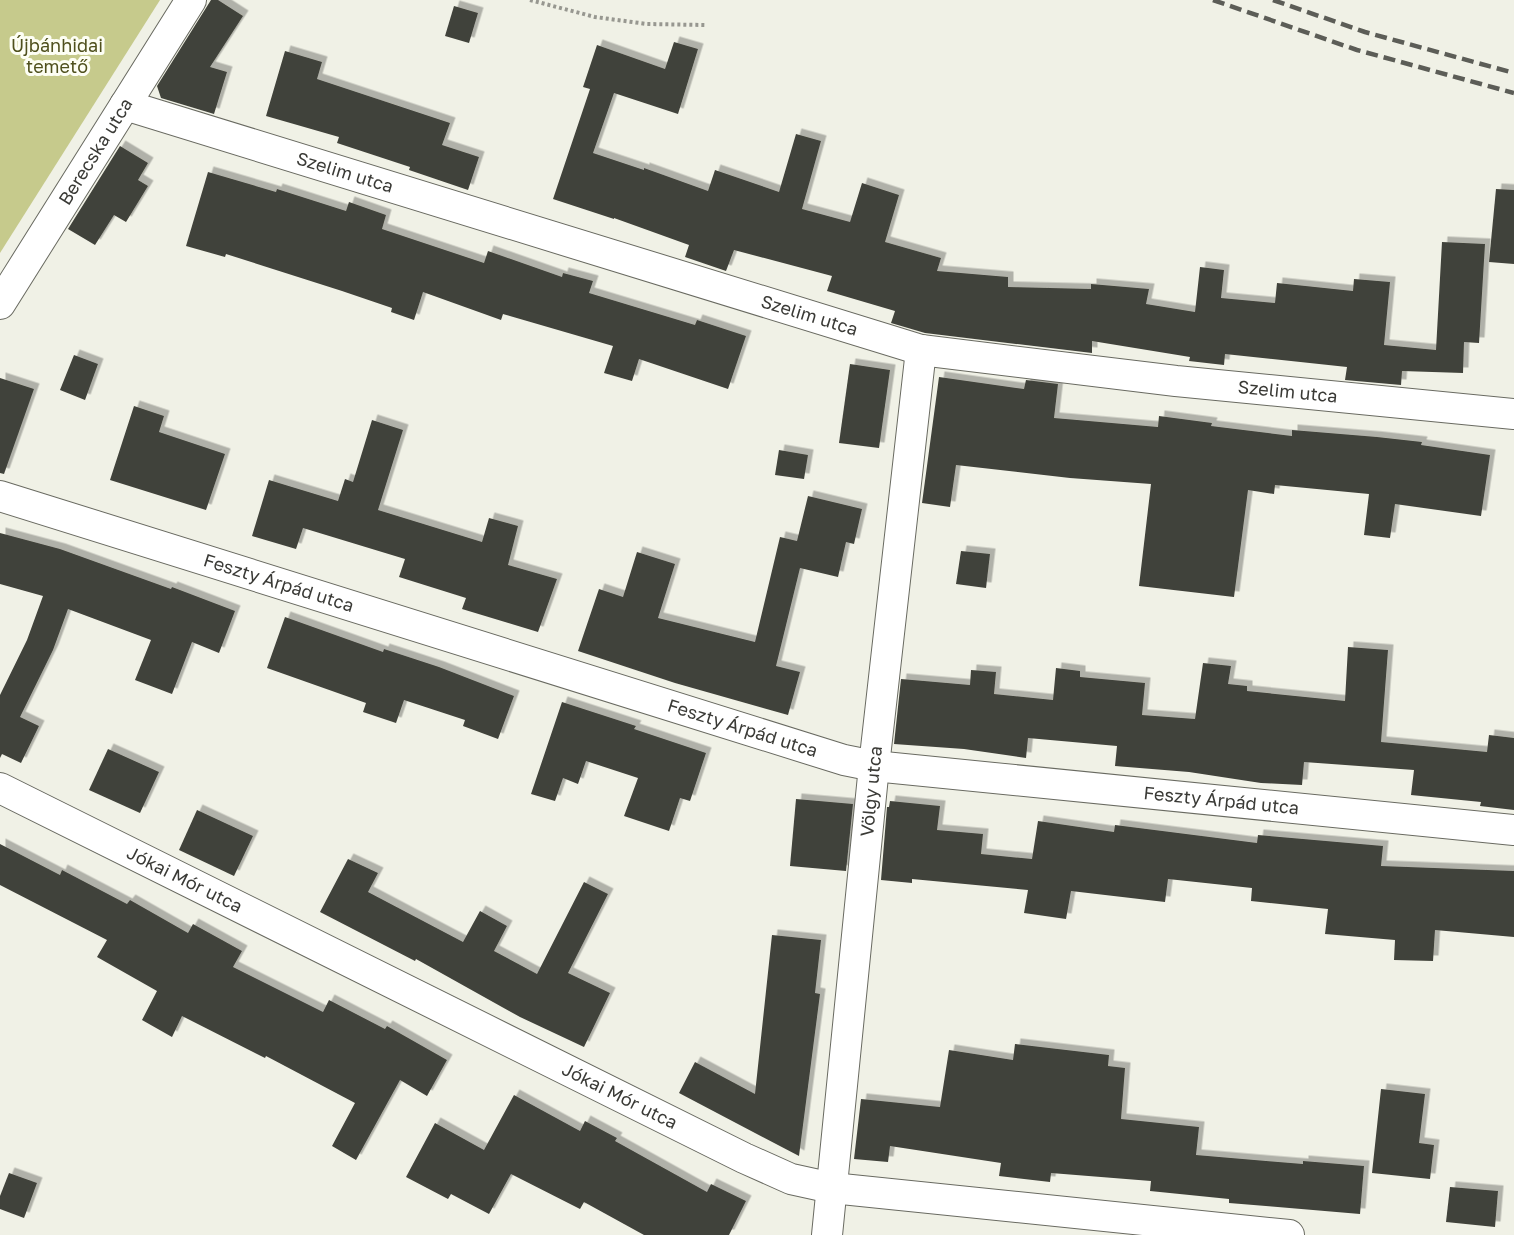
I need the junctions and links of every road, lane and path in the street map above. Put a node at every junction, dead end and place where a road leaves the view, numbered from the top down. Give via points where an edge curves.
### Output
1 (191, 0) edge
2 (530, 0) edge
3 (705, 25) dead end
4 (125, 105) junction
5 (0, 304) edge
6 (921, 350) junction
7 (1514, 414) edge
8 (0, 496) edge
9 (874, 766) junction
10 (0, 788) edge
11 (1514, 830) edge
12 (832, 1188) junction
13 (827, 1235) edge
14 (1289, 1235) edge

1 - 4 street, Berecska utca
2 - 3 path via 595,17 647,24
4 - 5 street, Berecska utca
4 - 6 street, Szelim utca
6 - 7 street, Szelim utca via 1176,381
6 - 9 street, Völgy utca
8 - 9 street, Feszty Árpád utca via 844,760
9 - 11 street, Feszty Árpád utca
9 - 12 street, Völgy utca
10 - 12 street, Jókai Mór utca via 744,1158 791,1179
12 - 13 street, Völgy utca
12 - 14 street, Jókai Mór utca

